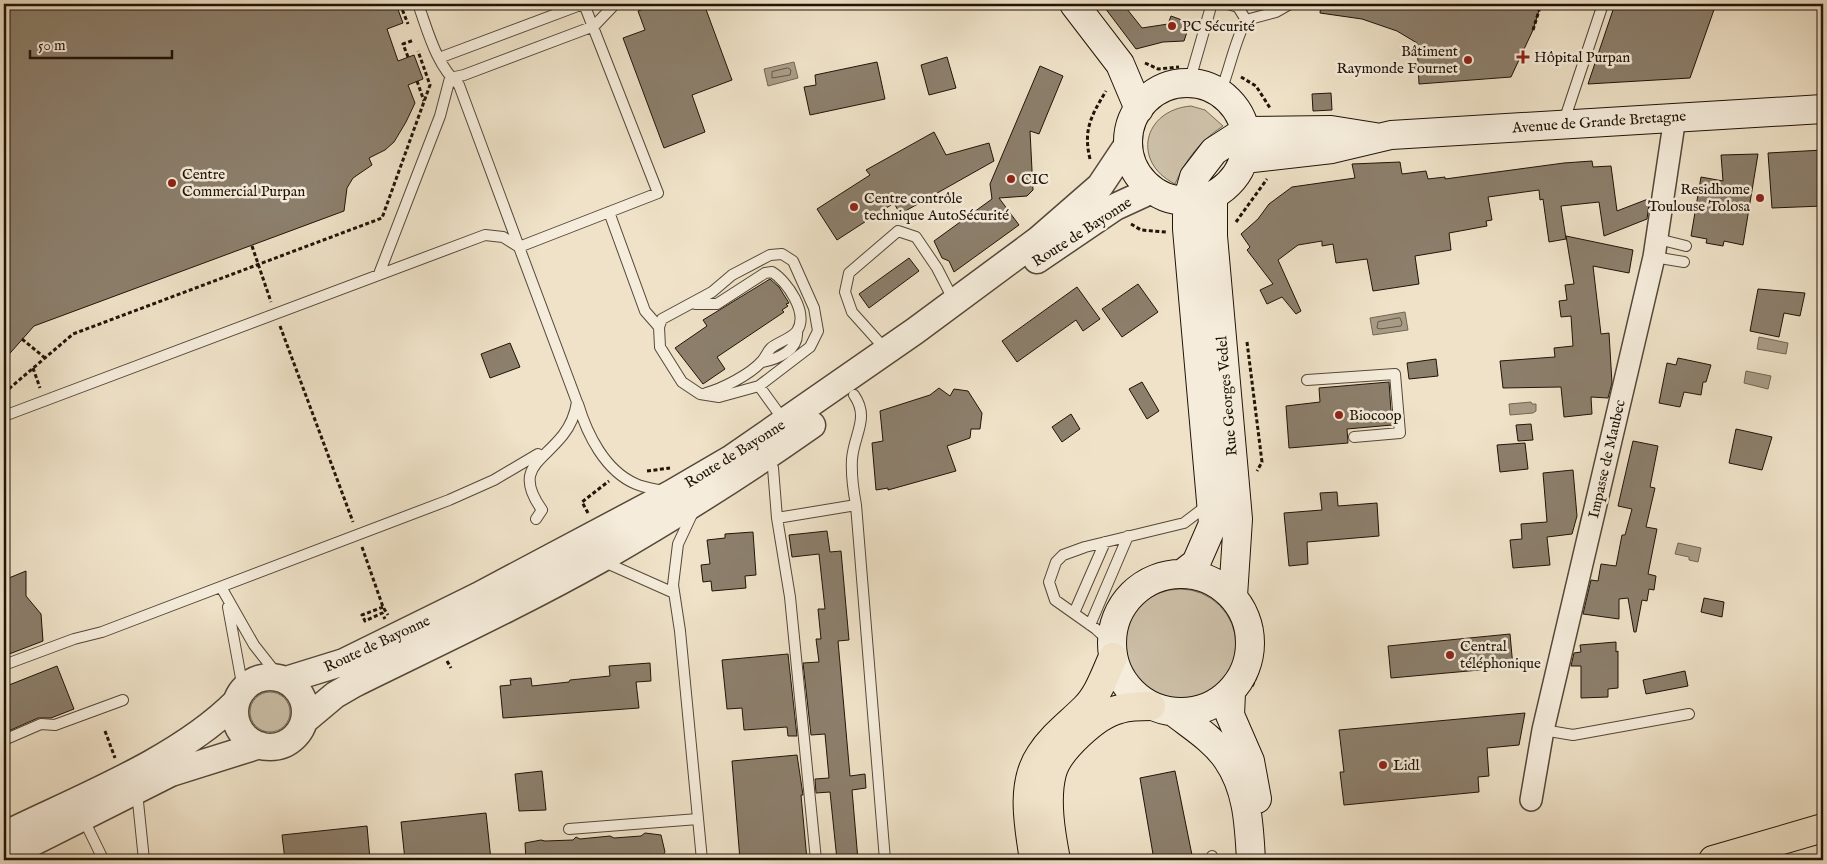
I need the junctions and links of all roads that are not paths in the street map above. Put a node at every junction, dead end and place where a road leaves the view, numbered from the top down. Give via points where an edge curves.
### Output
1 (418, 4) edge
2 (583, 4) edge
3 (615, 4) edge
4 (1074, 4) edge
5 (1221, 4) edge
6 (1228, 4) edge
7 (1290, 4) edge
8 (1603, 4) edge
9 (1209, 7) edge
10 (1246, 20) junction
11 (594, 26) junction
12 (439, 58) junction
13 (1125, 71) junction
14 (450, 78) junction
15 (1186, 78) junction
16 (1225, 81) junction
17 (1139, 109) junction
18 (1823, 109) edge
19 (1675, 117) junction
20 (1562, 125) junction
21 (1245, 131) junction
22 (1375, 137) junction
23 (1128, 144) junction
24 (1244, 159) junction
25 (1152, 190) junction
26 (1200, 199) junction
27 (609, 212) junction
28 (1686, 246) dead end
29 (519, 247) junction
30 (1656, 248) junction
31 (1684, 262) dead end
32 (379, 274) junction
33 (955, 302) junction
34 (693, 304) junction
35 (659, 327) junction
36 (887, 352) junction
37 (1307, 380) dead end
38 (759, 386) junction
39 (700, 394) junction
40 (854, 395) junction
41 (577, 402) junction
42 (4, 416) edge
43 (790, 430) junction
44 (1354, 437) dead end
45 (554, 444) junction
46 (766, 458) junction
47 (672, 493) junction
48 (698, 502) junction
49 (1210, 503) junction
50 (856, 505) junction
51 (777, 518) junction
52 (536, 519) dead end
53 (1128, 536) junction
54 (1105, 542) junction
55 (599, 560) junction
56 (1184, 573) junction
57 (221, 587) junction
58 (674, 594) junction
59 (1241, 597) junction
60 (226, 599) junction
61 (1074, 613) junction
62 (1102, 638) junction
63 (4, 665) edge
64 (283, 679) junction
65 (1240, 692) junction
66 (240, 696) junction
67 (123, 700) dead end
68 (1163, 709) junction
69 (1689, 714) dead end
70 (304, 721) junction
71 (1543, 730) junction
72 (4, 740) edge
73 (260, 745) junction
74 (130, 784) junction
75 (1532, 800) dead end
76 (82, 817) junction
77 (698, 819) junction
78 (1823, 828) edge
79 (570, 829) dead end
80 (4, 835) edge
81 (101, 855) dead end
82 (4, 857) edge
83 (144, 860) edge
84 (702, 860) edge
85 (816, 860) edge
86 (885, 860) edge
87 (1034, 860) edge
88 (1056, 860) edge
89 (1252, 860) edge
90 (1262, 860) edge
91 (1713, 860) edge

1 - 12 lane
2 - 11 lane
2 - 12 lane
3 - 11 lane
4 - 13 main road
5 - 9 lane
6 - 10 lane via 1238,7
7 - 10 lane via 1276,12
8 - 20 lane
9 - 15 lane
10 - 16 lane via 1237,38
11 - 14 lane
11 - 27 lane via 658,193
12 - 14 lane
13 - 15 main road
13 - 17 main road
14 - 29 lane via 459,85
14 - 32 lane via 440,116
15 - 16 main road via 1205,86
15 - 17 main road via 1154,94
16 - 21 main road
17 - 23 main road via 1131,126
18 - 19 main road, Avenue de Grande Bretagne
19 - 20 main road, Avenue de Grande Bretagne
19 - 30 street, Impasse de Maubec
20 - 22 main road, Avenue de Grande Bretagne
21 - 22 main road, Avenue de Grande Bretagne via 1331,130
21 - 24 main road
21 - 26 main road via 1214,151 1194,177
22 - 24 main road, Avenue de Grande Bretagne via 1332,149
23 - 25 main road via 1131,162
23 - 33 street, Route de Bayonne via 1094,192 1038,240
24 - 26 main road via 1226,186
25 - 26 main road via 1166,197
25 - 40 street, Route de Bayonne via 1115,207 1048,252
26 - 49 main road, Rue Georges Vedel via 1187,229
26 - 59 main road, Rue Georges Vedel via 1212,236 1238,519
27 - 29 lane
27 - 35 lane via 645,311
28 - 30 lane
29 - 32 lane via 502,237 485,235
29 - 41 lane
30 - 31 lane
30 - 71 street, Impasse de Maubec
32 - 42 lane
33 - 36 street, Route de Bayonne
33 - 36 lane via 916,237 898,231 849,273 845,292 852,312
34 - 35 lane via 662,319
34 - 38 lane via 732,275 770,255 782,254 793,261 814,308 818,331 810,348
34 - 39 lane via 717,304 765,273 772,272 778,276 798,308 800,321 795,346 774,360 762,362 726,386
35 - 39 lane via 660,347 665,358 682,382
36 - 43 street, Route de Bayonne
37 - 44 lane via 1395,374 1400,433
38 - 39 lane via 719,397
38 - 43 lane
40 - 43 street, Route de Bayonne
40 - 50 lane via 861,406 861,421 852,456
41 - 45 lane via 571,424
41 - 47 lane via 583,422 600,453 618,473 636,484
43 - 46 street, Route de Bayonne
43 - 47 street, Route de Bayonne via 732,458
45 - 52 lane via 532,468 530,476 530,488 542,510
45 - 57 lane via 515,469 471,491
46 - 48 street, Route de Bayonne
46 - 51 lane via 773,468
47 - 64 street, Route de Bayonne via 478,596 344,662
48 - 55 street, Route de Bayonne
48 - 58 lane via 678,544
49 - 53 lane via 1184,523
49 - 56 main road, Rue Georges Vedel via 1213,524 1196,563
50 - 51 lane
50 - 86 lane
51 - 85 lane via 790,597
53 - 54 lane
53 - 62 lane via 1097,607
54 - 61 lane
54 - 61 lane via 1063,555 1056,562 1049,587 1055,600
55 - 58 lane
55 - 70 street, Route de Bayonne via 354,684
56 - 59 main road via 1204,576
56 - 62 main road via 1156,579 1133,593 1121,608 1114,625
57 - 60 lane
57 - 63 lane
58 - 77 lane
59 - 65 main road via 1251,642
60 - 64 lane via 254,645
60 - 66 lane
61 - 62 lane
62 - 68 main road via 1120,677 1133,694
62 - 87 highway via 1100,685 1086,707 1066,724 1040,755 1032,771 1028,820
64 - 66 street, Route de Bayonne via 266,677 253,681
64 - 70 street via 302,697
65 - 68 main road via 1197,711
65 - 90 main road via 1230,715 1250,761
66 - 73 street via 237,724 242,733
66 - 74 street, Route de Bayonne via 204,731
67 - 72 lane via 55,725 41,724
68 - 88 highway via 1118,709 1094,723 1062,754 1052,771 1049,789 1051,837
68 - 89 main road via 1213,742 1228,760 1245,796
69 - 71 lane via 1573,735
70 - 73 street, Route de Bayonne via 298,734 286,743
71 - 75 street, Impasse de Maubec
73 - 74 street, Route de Bayonne
74 - 76 street, Route de Bayonne
74 - 80 street, Route de Bayonne
74 - 83 lane
76 - 81 lane
76 - 82 street, Route de Bayonne
77 - 79 lane
77 - 84 lane
78 - 91 highway

